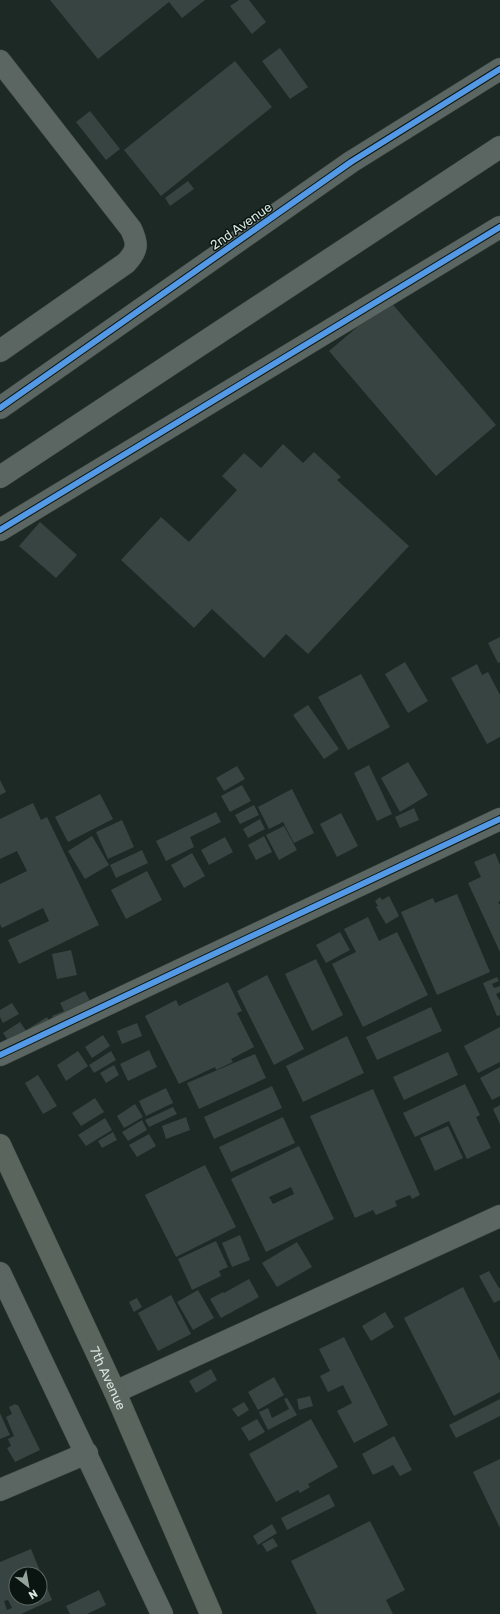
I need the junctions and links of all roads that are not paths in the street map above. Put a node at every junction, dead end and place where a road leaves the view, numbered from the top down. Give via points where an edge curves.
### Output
1 (0, 60) edge
2 (500, 69) edge
3 (500, 147) edge
4 (500, 227) edge
5 (0, 351) edge
6 (0, 408) edge
7 (0, 477) edge
8 (0, 530) edge
9 (500, 819) edge
10 (0, 1055) edge
11 (0, 1145) edge
12 (500, 1216) edge
13 (0, 1273) edge
14 (115, 1392) junction
15 (87, 1453) junction
16 (0, 1490) edge
17 (162, 1614) edge
18 (211, 1614) edge

1 - 5 street via 131,229 136,241 134,254 126,263
2 - 6 street, 2nd Avenue via 351,162
3 - 7 street
4 - 8 street
9 - 10 street
11 - 14 main road, 7th Avenue
12 - 14 street
13 - 15 street
14 - 18 main road, 7th Avenue
15 - 16 street
15 - 17 street

